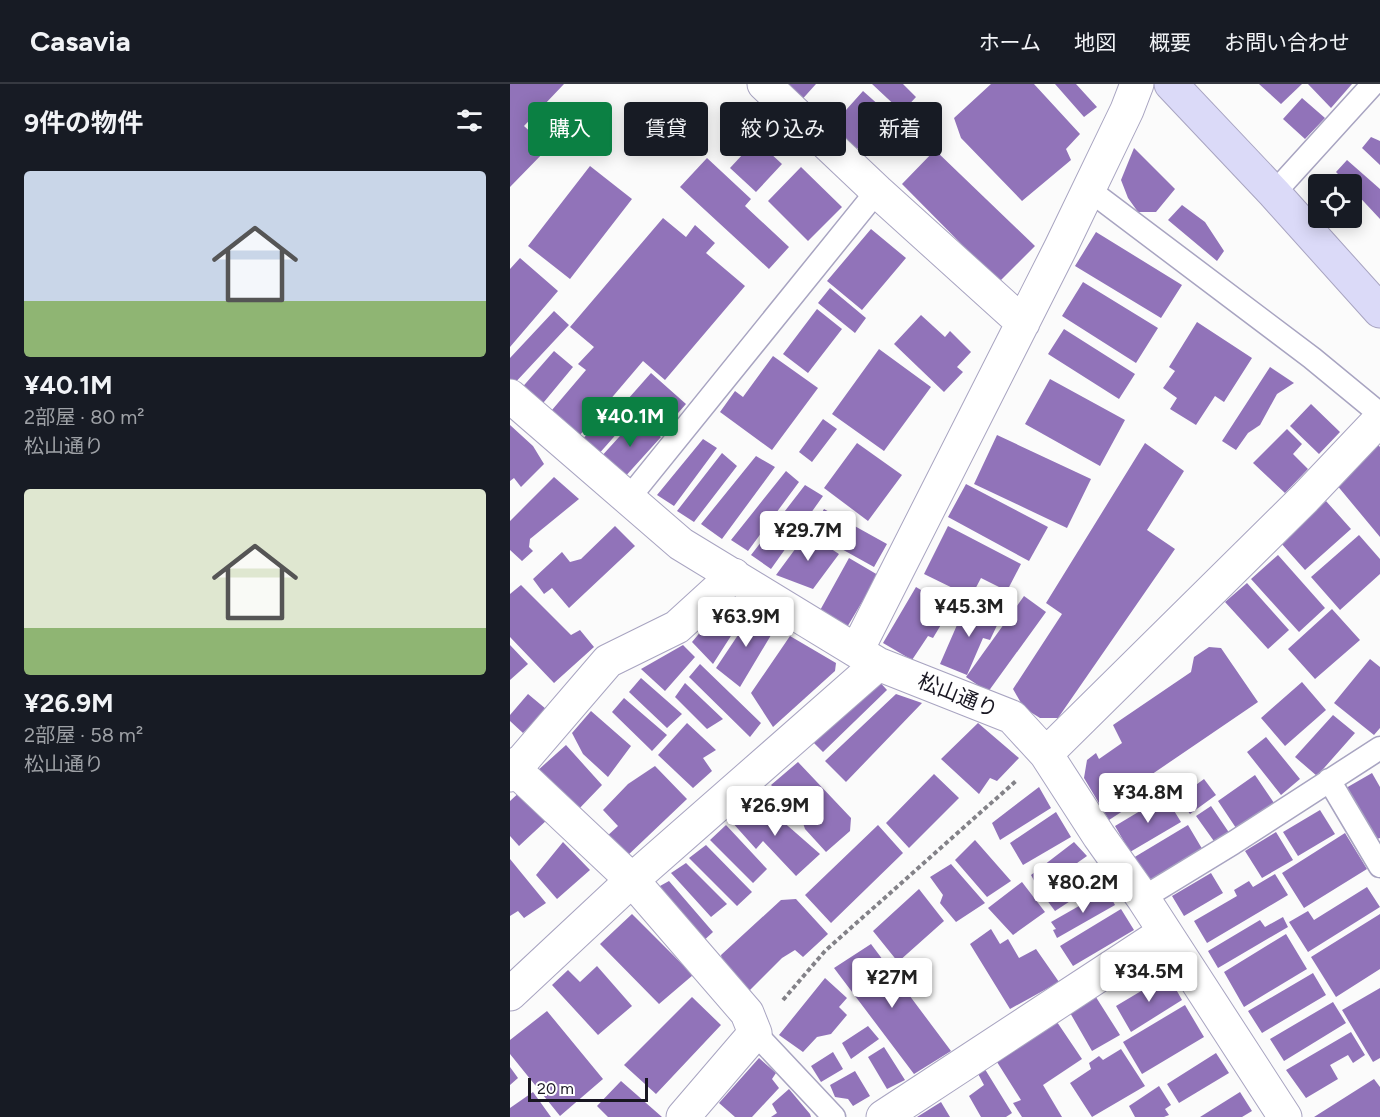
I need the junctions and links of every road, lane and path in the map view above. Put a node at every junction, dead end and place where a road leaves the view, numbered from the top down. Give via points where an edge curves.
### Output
1 (764, 84) edge
2 (1137, 84) edge
3 (1171, 84) edge
4 (1373, 84) edge
5 (1088, 189) junction
6 (877, 191) junction
7 (1274, 193) junction
8 (1380, 311) edge
9 (1023, 323) junction
10 (510, 396) edge
11 (1380, 414) edge
12 (1380, 419) edge
13 (628, 499) junction
14 (734, 575) junction
15 (867, 657) junction
16 (1380, 748) edge
17 (1046, 754) junction
18 (512, 770) edge
19 (1329, 780) junction
20 (1380, 866) edge
21 (632, 880) junction
22 (1143, 898) junction
23 (1165, 932) junction
24 (510, 994) edge
25 (755, 1033) junction
26 (683, 1117) edge
27 (834, 1117) edge
28 (883, 1117) edge
29 (1285, 1117) edge

1 - 6 street
2 - 5 street
3 - 7 main road
4 - 7 lane
5 - 9 street
5 - 11 lane
6 - 9 street
6 - 13 lane
7 - 8 main road
9 - 15 street
10 - 13 street, 松山通り
12 - 17 street
13 - 14 street, 松山通り via 681,544
14 - 15 street, 松山通り
14 - 18 street via 677,627 608,661
15 - 17 street, 松山通り via 1012,717
15 - 21 street
16 - 19 lane
17 - 22 street, 松山通り
17 - 25 path via 825,951
18 - 21 street
19 - 20 lane
19 - 22 lane
21 - 24 street
21 - 25 street via 747,1013
22 - 23 street, 松山通り
23 - 28 street
23 - 29 street, 松山通り
25 - 26 street
25 - 27 lane

